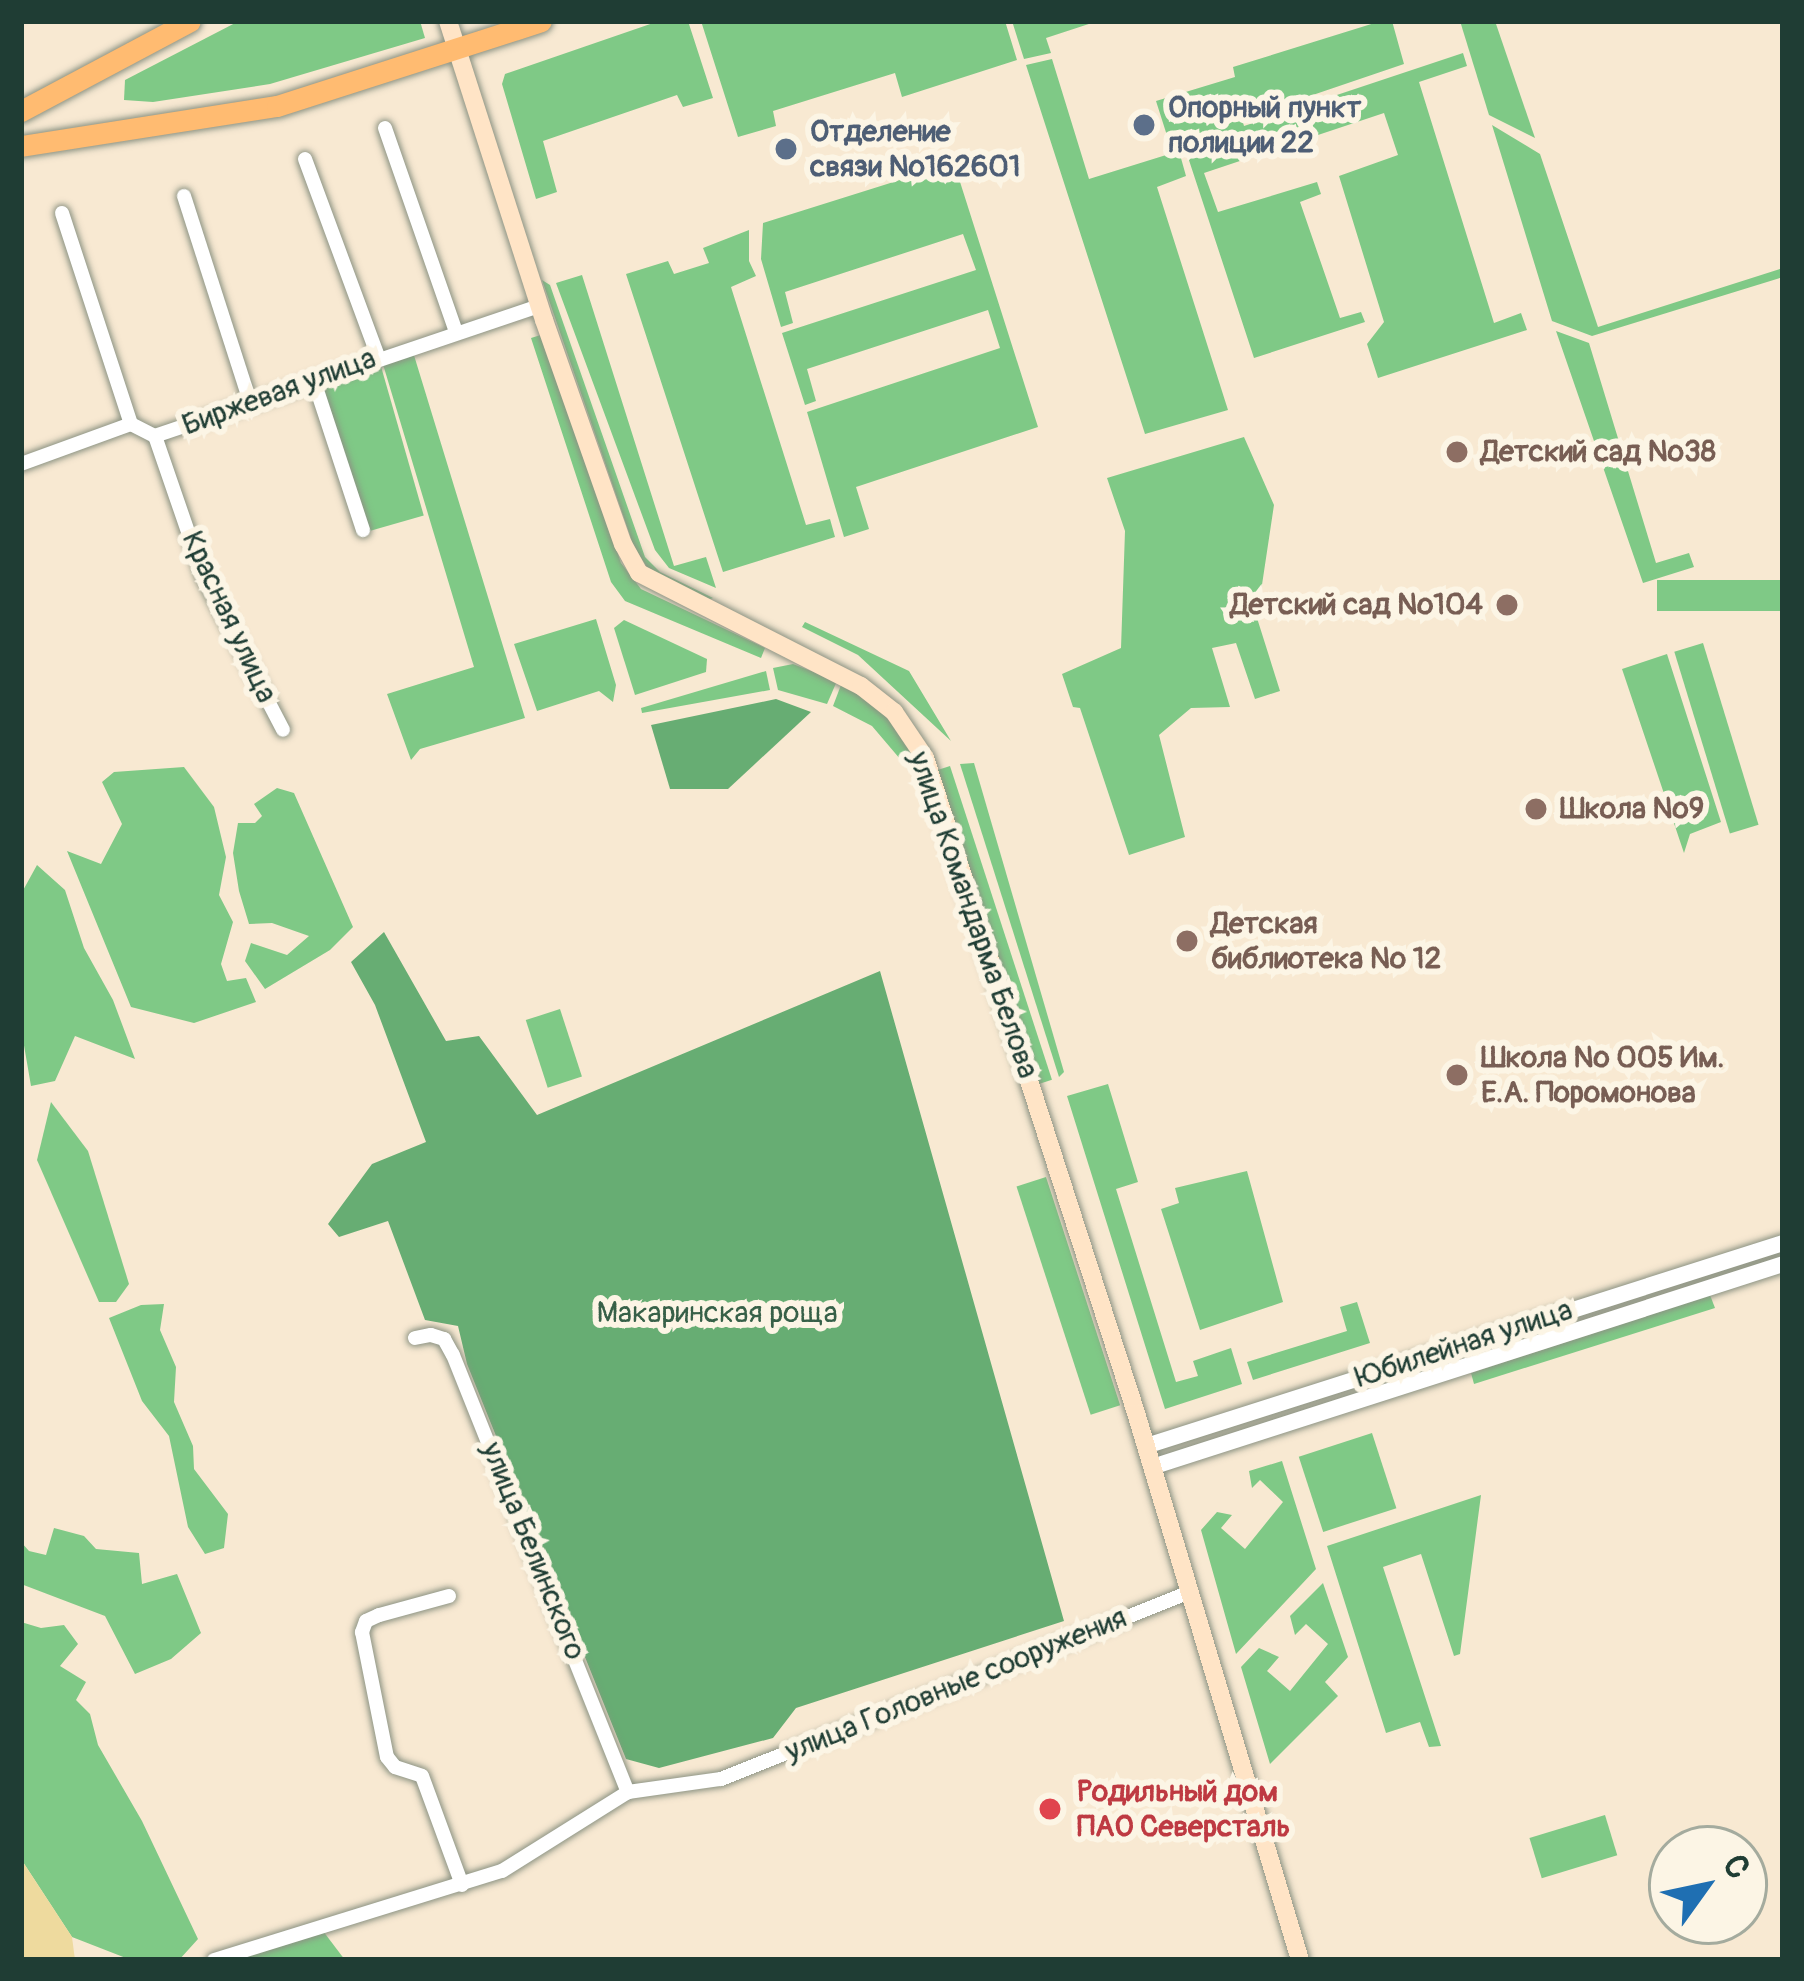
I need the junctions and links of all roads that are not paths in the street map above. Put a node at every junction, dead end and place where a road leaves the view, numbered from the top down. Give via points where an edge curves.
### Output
1 (190, 21) edge
2 (448, 21) edge
3 (541, 21) edge
4 (457, 51) junction
5 (21, 111) edge
6 (385, 128) dead end
7 (21, 146) edge
8 (305, 159) dead end
9 (184, 196) dead end
10 (62, 213) dead end
11 (539, 305) junction
12 (455, 332) junction
13 (378, 356) junction
14 (314, 381) junction
15 (250, 402) junction
16 (131, 424) junction
17 (155, 436) junction
18 (21, 464) edge
19 (363, 530) dead end
20 (283, 730) dead end
21 (1783, 1243) edge
22 (1783, 1264) edge
23 (416, 1338) dead end
24 (1455, 1347) junction
25 (1462, 1368) junction
26 (1146, 1446) junction
27 (1152, 1467) junction
28 (1190, 1592) junction
29 (449, 1596) dead end
30 (628, 1792) junction
31 (462, 1885) junction
32 (214, 1960) edge
33 (1300, 1960) edge

1 - 5 main road
2 - 4 main road, улица Командарма Белова
3 - 4 main road
4 - 7 main road via 277,106
4 - 11 main road, улица Командарма Белова
6 - 12 street
8 - 13 street
9 - 15 street
10 - 16 street
11 - 12 street, Биржевая улица
11 - 26 main road, улица Командарма Белова via 639,573 861,686 894,712 925,758
12 - 13 street, Биржевая улица
13 - 14 street, Биржевая улица
14 - 15 street, Биржевая улица
14 - 19 street
15 - 17 street, Биржевая улица
16 - 17 street, Биржевая улица
16 - 18 street
17 - 20 street, Красная улица via 204,578
21 - 24 street, Юбилейная улица
22 - 25 street, Юбилейная улица
23 - 30 street, улица Белинского via 444,1339 453,1355
24 - 25 street
24 - 26 street, Юбилейная улица
25 - 27 street, Юбилейная улица
26 - 27 main road, улица Командарма Белова
27 - 28 main road, улица Командарма Белова
28 - 30 street, улица Головные сооружения via 722,1779
28 - 33 main road, улица Командарма Белова
29 - 31 street via 379,1615 362,1633 388,1756 422,1776
30 - 31 street via 502,1871
31 - 32 street

